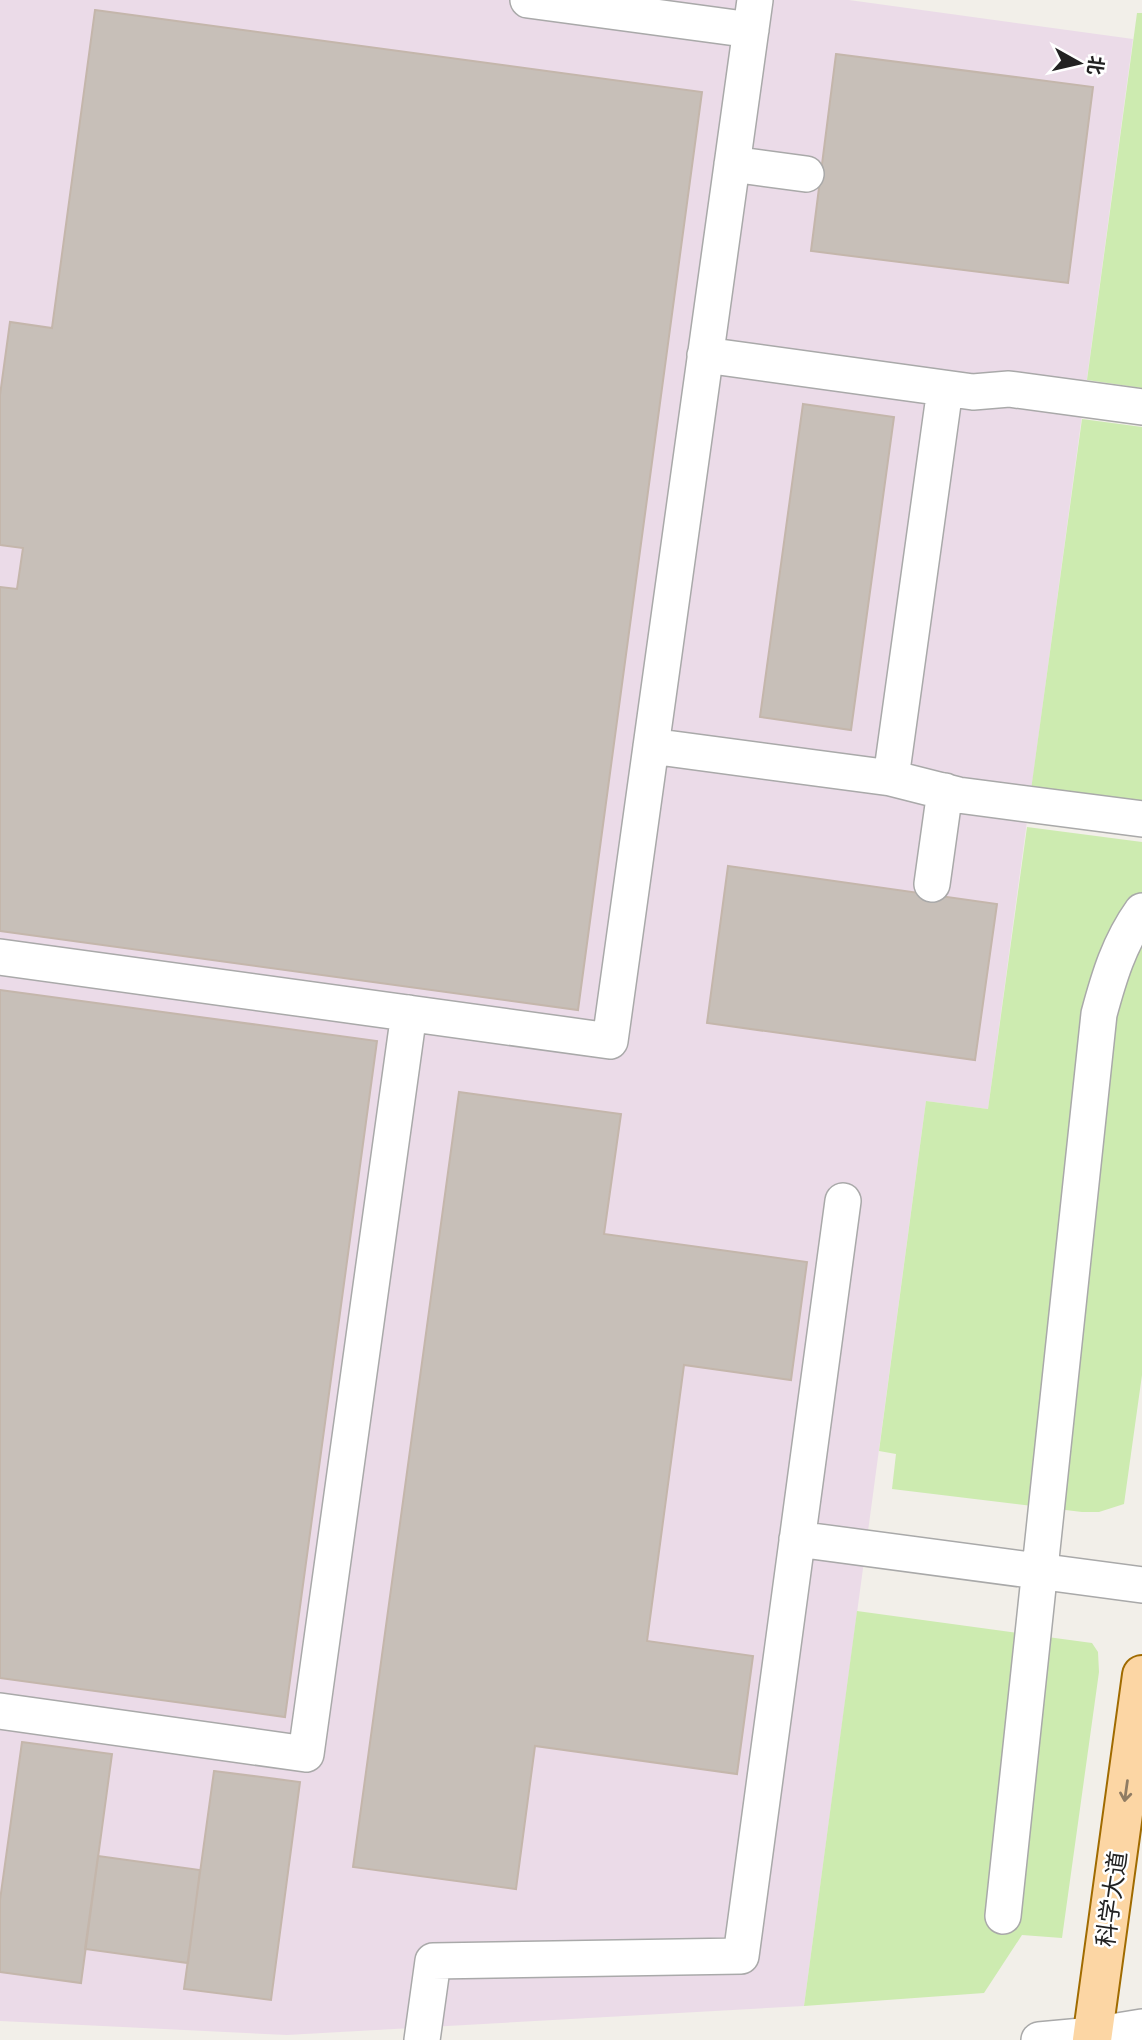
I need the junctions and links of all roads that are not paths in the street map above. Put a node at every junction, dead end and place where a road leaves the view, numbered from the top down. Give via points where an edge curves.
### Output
1 (528, 0) edge
2 (753, 15) edge
3 (732, 164) junction
4 (806, 174) dead end
5 (705, 355) junction
6 (945, 388) junction
7 (1142, 407) edge
8 (651, 746) junction
9 (891, 778) junction
10 (944, 791) junction
11 (1142, 820) edge
12 (932, 884) dead end
13 (1142, 911) edge
14 (0, 957) edge
15 (409, 1013) junction
16 (843, 1201) dead end
17 (797, 1539) junction
18 (1041, 1572) junction
19 (1142, 1585) edge
20 (1142, 1675) edge
21 (0, 1711) edge
22 (1003, 1916) dead end
23 (1142, 2027) edge
24 (1093, 2037) edge
25 (422, 2040) edge
26 (1039, 2040) edge

1 - 2 street
2 - 3 street
3 - 4 street
3 - 5 street
5 - 6 street
5 - 8 street
6 - 7 street via 973,393 1009,389
6 - 9 street
8 - 9 street
8 - 15 street via 610,1041
9 - 10 street
10 - 11 street
10 - 12 street
13 - 18 street via 1122,943 1099,1014
14 - 15 street
15 - 21 street via 306,1754
16 - 17 street
17 - 18 street
17 - 25 street via 741,1956 433,1961
18 - 19 street
18 - 22 street
20 -> 24 main road, 科学大道
23 - 24 street
24 - 26 street

